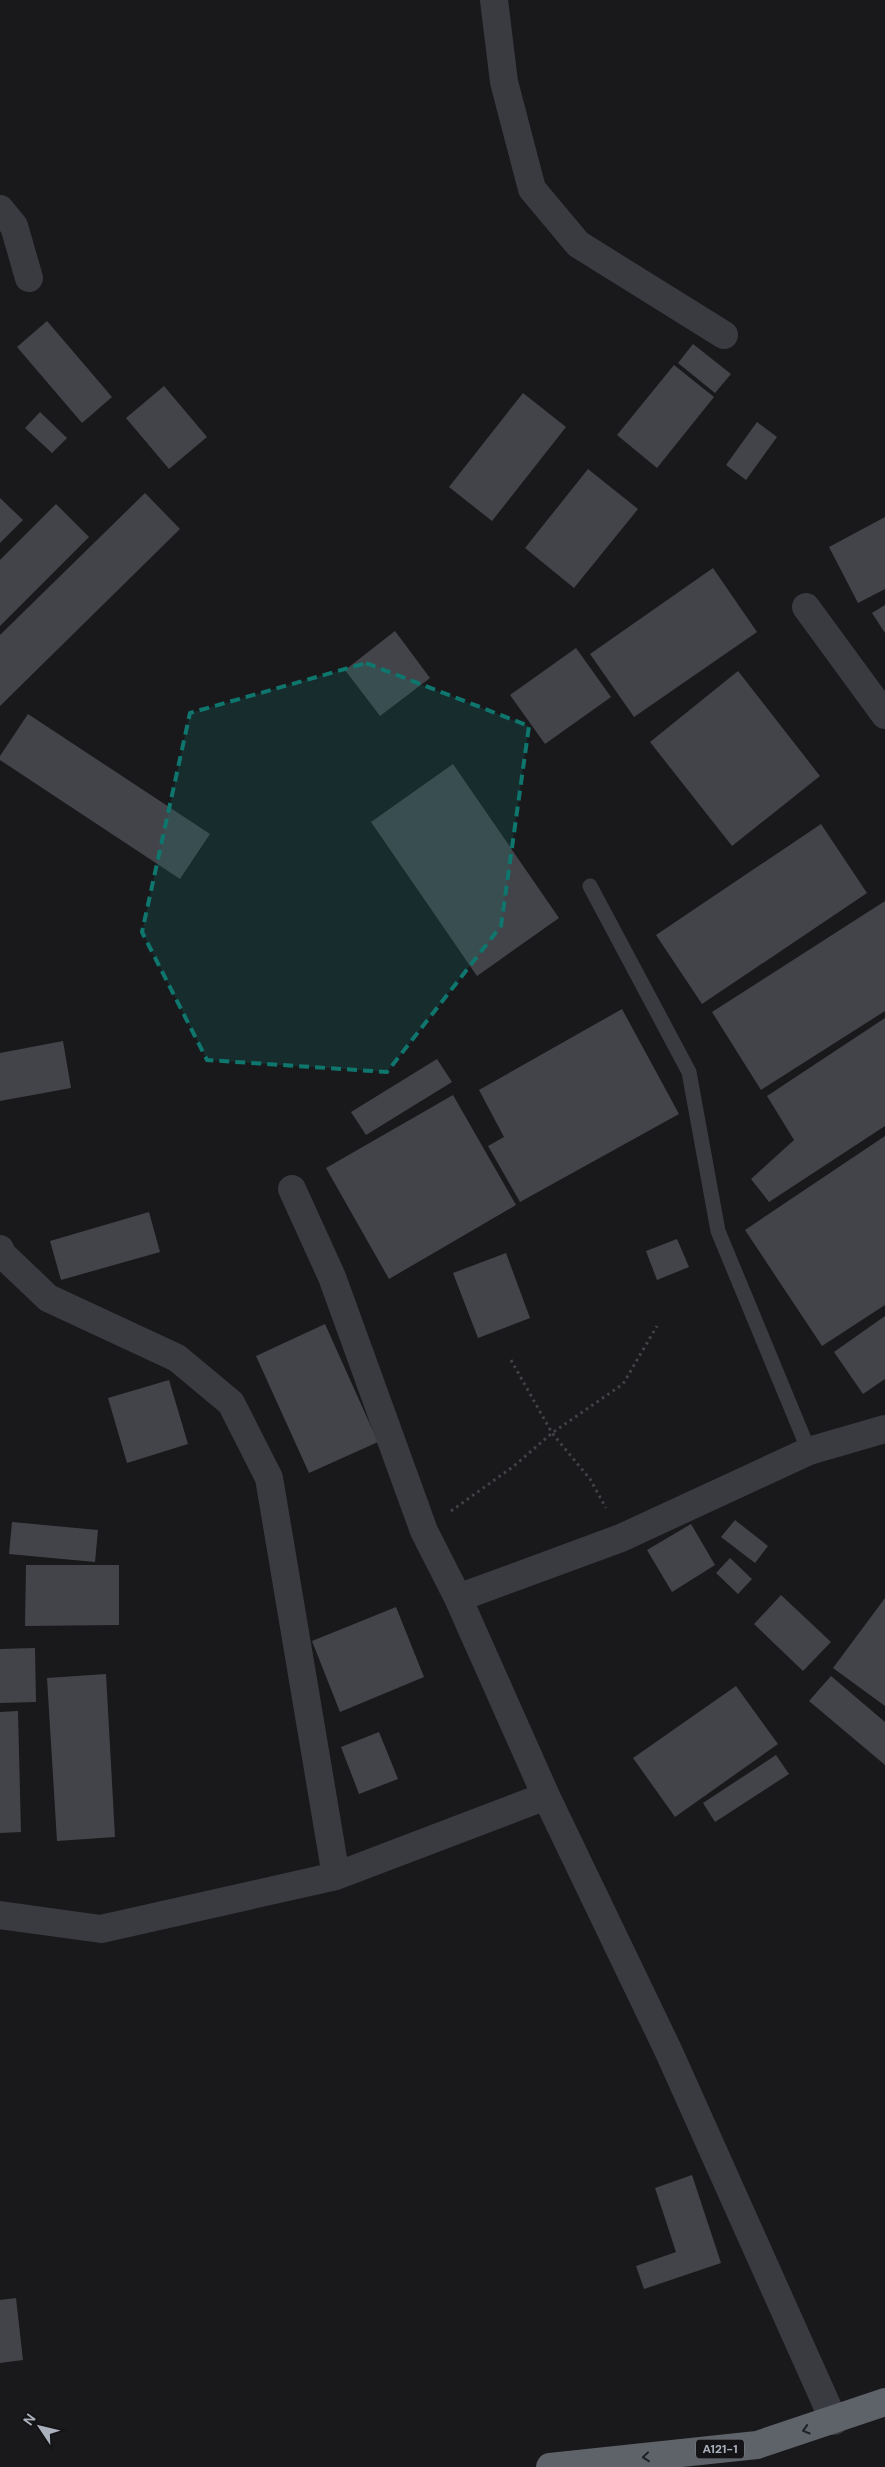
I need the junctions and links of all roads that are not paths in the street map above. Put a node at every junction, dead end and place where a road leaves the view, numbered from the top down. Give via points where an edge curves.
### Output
1 (494, 0) edge
2 (0, 209) edge
3 (30, 278) dead end
4 (724, 335) dead end
5 (806, 607) dead end
6 (885, 714) edge
7 (590, 886) dead end
8 (292, 1189) dead end
9 (0, 1248) edge
10 (885, 1429) edge
11 (809, 1451) junction
12 (458, 1598) junction
13 (546, 1796) junction
14 (336, 1876) junction
15 (0, 1915) edge
16 (885, 2402) edge
17 (834, 2421) junction
18 (550, 2467) edge

1 - 4 street via 504,82 532,189 578,244
2 - 3 street via 14,226
5 - 6 street
7 - 11 lane via 690,1072 718,1232
8 - 12 street via 332,1277 424,1531
9 - 14 street via 2,1254 48,1298 177,1358 231,1403 269,1478
10 - 11 street
11 - 12 street via 621,1538
12 - 13 street
13 - 14 street
13 - 17 street via 668,2050
14 - 15 street via 101,1930
16 - 17 highway, A121-1
17 -> 18 highway, A121-1 via 757,2445

